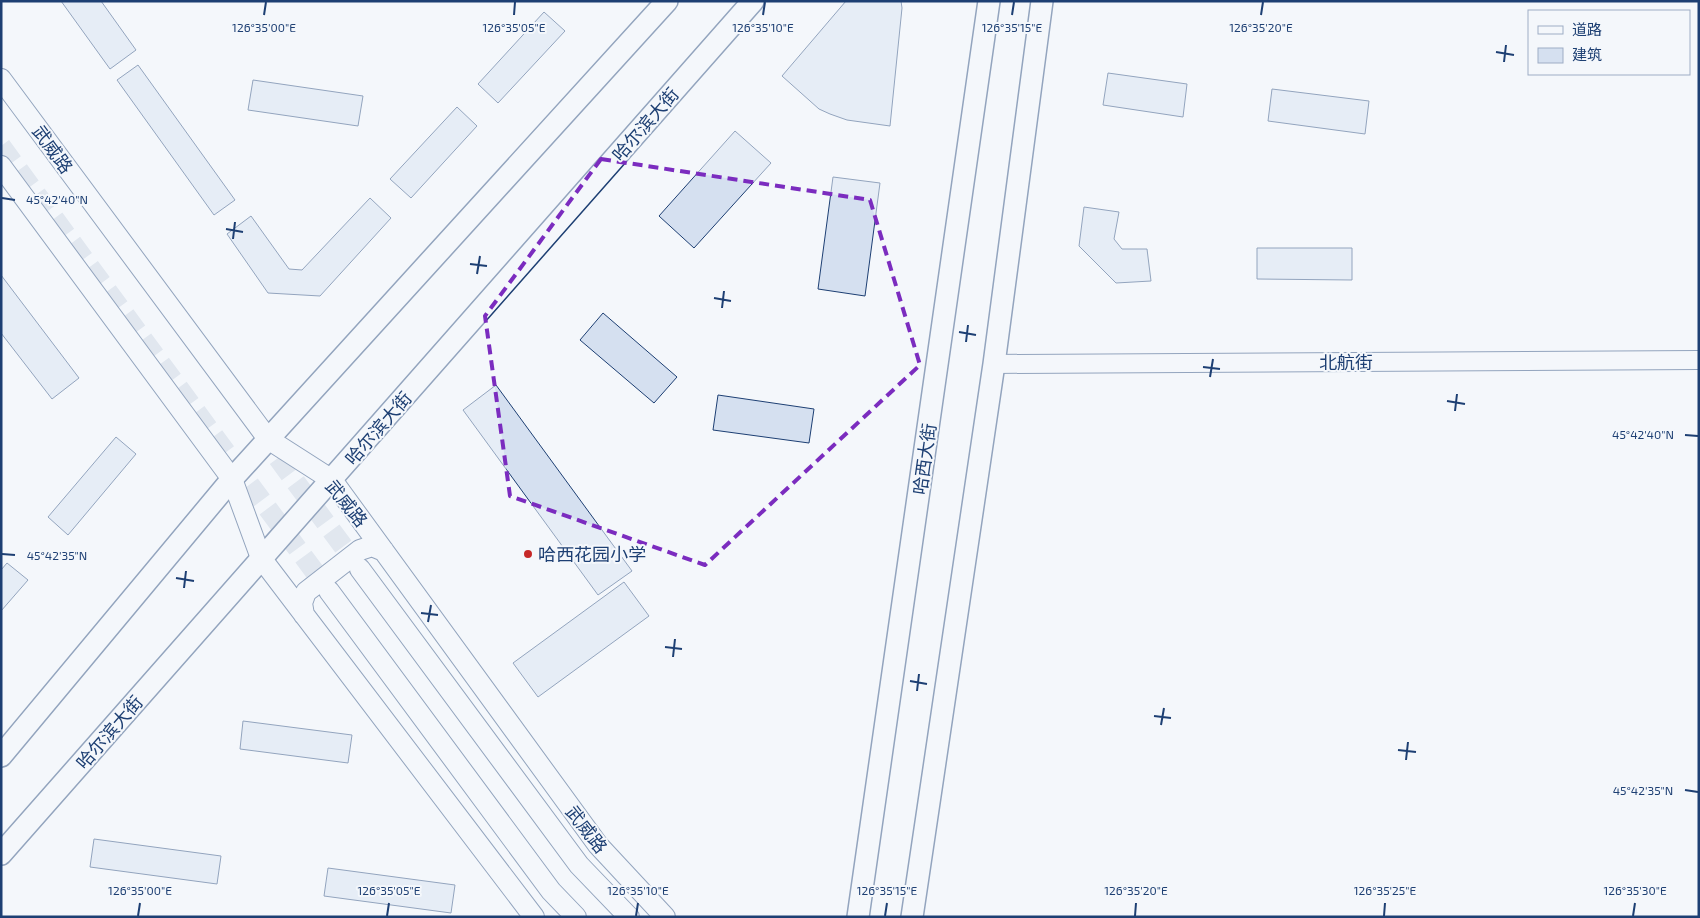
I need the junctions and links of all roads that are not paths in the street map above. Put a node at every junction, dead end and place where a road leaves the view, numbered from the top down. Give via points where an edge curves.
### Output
1 (667, 1) edge
2 (753, 1) edge
3 (989, 1) edge
4 (1042, 1) edge
5 (1, 78) edge
6 (1, 166) edge
7 (1699, 360) edge
8 (994, 364) junction
9 (268, 439) junction
10 (232, 479) junction
11 (332, 480) junction
12 (384, 551) junction
13 (261, 558) junction
14 (360, 569) tunnel mouth
15 (329, 591) tunnel mouth
16 (304, 615) junction
17 (1, 756) edge
18 (1, 854) edge
19 (534, 917) edge
20 (576, 917) edge
21 (629, 917) edge
22 (665, 917) edge
23 (858, 917) edge
24 (912, 917) edge

1 - 9 main road
2 - 11 main road, 哈尔滨大街
3 - 23 main road, 哈西大街
4 - 8 main road
5 - 9 main road, 武威路
6 - 10 main road
7 - 8 street, 北航街
8 - 24 main road
9 - 10 main road
9 - 11 main road, 武威路
10 - 13 main road
10 - 17 main road
11 - 12 main road, 武威路
11 - 13 main road, 哈尔滨大街
12 - 16 main road via 372,546 360,550 306,592 302,603
12 - 22 main road, 武威路 via 598,845
13 - 16 main road
13 - 18 main road, 哈尔滨大街
14 - 21 main road, 武威路 via 579,865
15 - 20 main road via 551,890
16 - 19 main road

